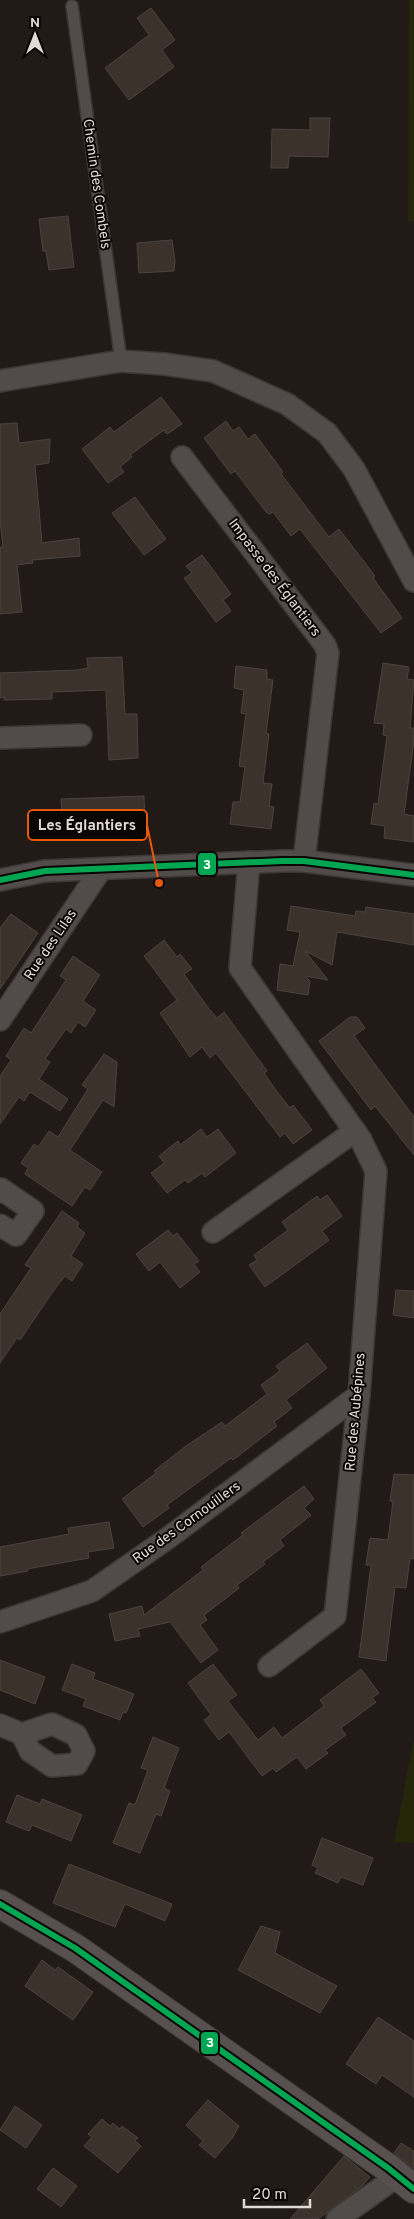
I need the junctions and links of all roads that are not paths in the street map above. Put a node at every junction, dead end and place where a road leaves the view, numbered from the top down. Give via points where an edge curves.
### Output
1 (72, 6) dead end
2 (121, 361) junction
3 (0, 381) edge
4 (182, 457) dead end
5 (414, 581) edge
6 (81, 735) dead end
7 (0, 738) edge
8 (304, 861) junction
9 (249, 862) junction
10 (101, 869) junction
11 (414, 875) edge
12 (0, 880) edge
13 (0, 1020) edge
14 (355, 1131) junction
15 (0, 1192) edge
16 (0, 1225) edge
17 (213, 1232) dead end
18 (358, 1395) junction
19 (0, 1622) edge
20 (270, 1666) dead end
21 (0, 1725) edge
22 (22, 1734) dead end
23 (0, 1904) edge
24 (406, 2182) edge
25 (337, 2219) edge

1 - 2 lane, Chemin des Combels
2 - 3 street
2 - 5 street via 213,371 287,404 327,432 354,469
4 - 8 street, Impasse des Églantiers via 325,645 328,654
6 - 7 street
8 - 9 street
8 - 11 street
9 - 10 street
9 - 14 street, Rue des Aubépines via 240,968
10 - 12 street via 45,871
10 - 13 street, Rue des Lilas
14 - 17 street
14 - 18 street, Rue des Aubépines via 376,1172
15 - 16 street via 2,1189 33,1211 16,1236
18 - 19 street, Rue des Cornouillers via 92,1591
18 - 20 street, Rue des Aubépines via 335,1616
21 - 22 street
23 - 24 street via 75,1948
24 - 25 street

